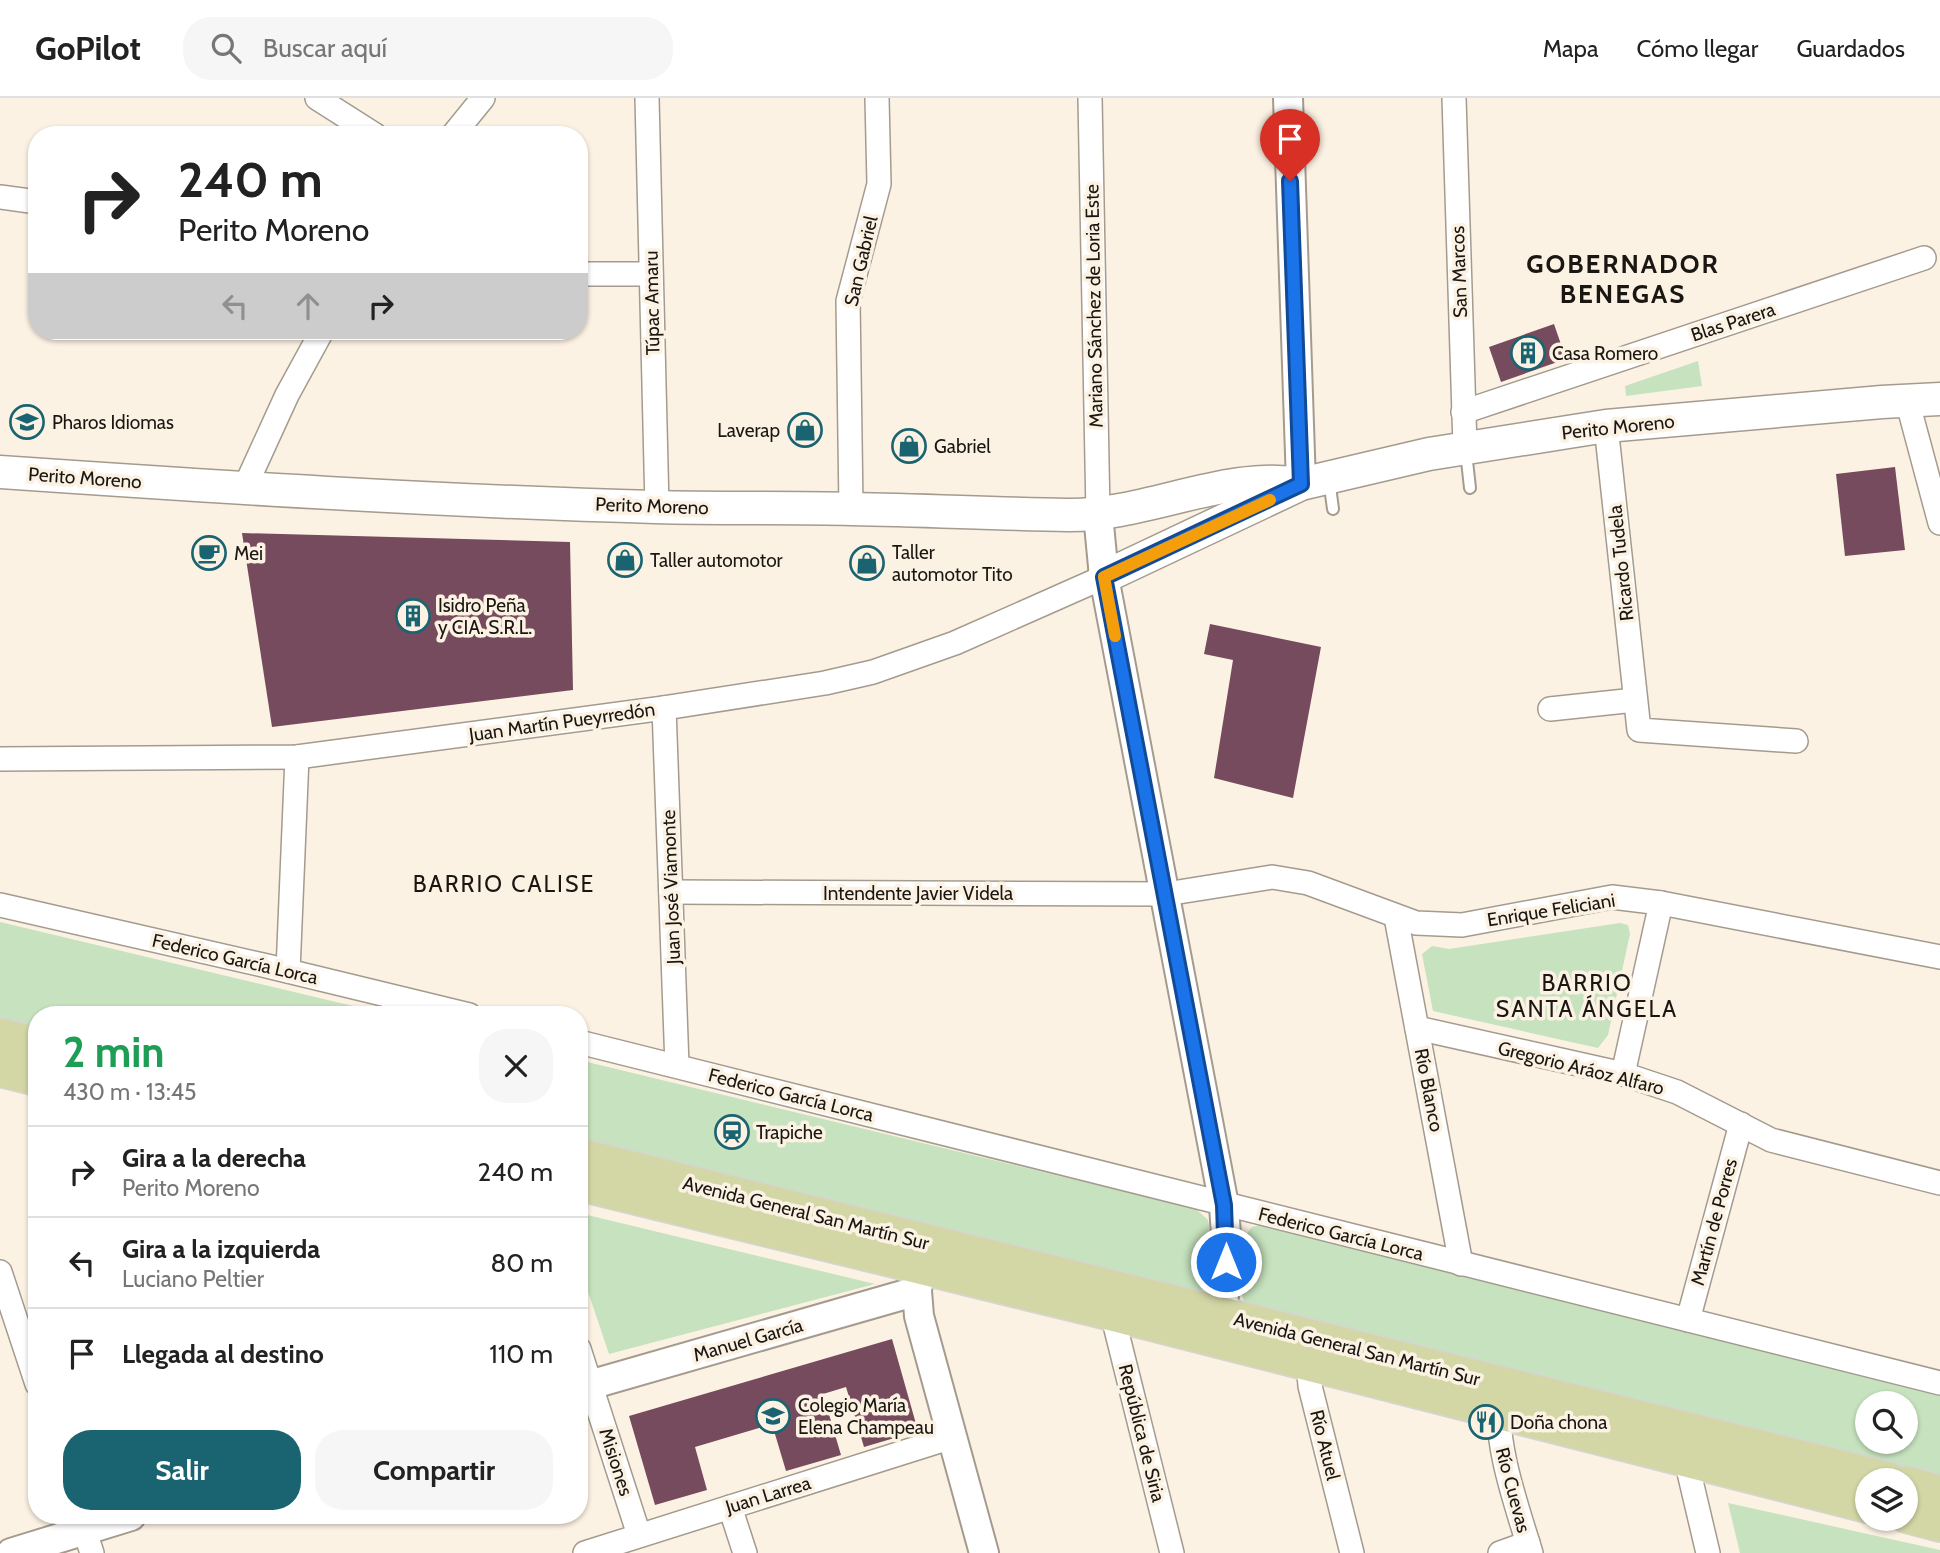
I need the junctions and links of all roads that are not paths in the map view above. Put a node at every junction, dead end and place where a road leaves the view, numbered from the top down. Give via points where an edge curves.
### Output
1 (317, 98) edge
2 (482, 98) edge
3 (646, 98) edge
4 (877, 98) edge
5 (1090, 98) edge
6 (1288, 98) edge
7 (1454, 98) edge
8 (361, 126) edge
9 (460, 126) edge
10 (0, 197) edge
11 (28, 201) edge
12 (1924, 258) dead end
13 (588, 274) edge
14 (651, 274) junction
15 (316, 340) edge
16 (1940, 398) edge
17 (1907, 400) junction
18 (1463, 412) junction
19 (1606, 426) junction
20 (1465, 447) junction
21 (0, 472) edge
22 (1315, 480) junction
23 (1470, 488) dead end
24 (244, 489) junction
25 (657, 507) junction
26 (851, 509) junction
27 (1334, 509) dead end
28 (1098, 514) junction
29 (1940, 523) edge
30 (1104, 577) junction
31 (1635, 700) junction
32 (664, 708) junction
33 (1550, 709) dead end
34 (1796, 741) dead end
35 (297, 757) junction
36 (0, 758) edge
37 (671, 892) junction
38 (1166, 894) junction
39 (1661, 903) junction
40 (0, 905) edge
41 (1396, 917) junction
42 (1940, 957) edge
43 (288, 971) junction
44 (432, 1006) edge
45 (1417, 1028) junction
46 (0, 1036) edge
47 (28, 1043) edge
48 (588, 1044) edge
49 (677, 1066) junction
50 (0, 1069) edge
51 (1623, 1074) junction
52 (28, 1076) edge
53 (1741, 1124) junction
54 (588, 1159) edge
55 (1940, 1183) edge
56 (588, 1185) edge
57 (1224, 1205) junction
58 (1461, 1264) junction
59 (921, 1267) junction
60 (0, 1272) edge
61 (1112, 1313) junction
62 (1688, 1320) junction
63 (1222, 1328) junction
64 (1307, 1350) junction
65 (28, 1357) edge
66 (1940, 1382) edge
67 (588, 1386) edge
68 (588, 1395) edge
69 (1501, 1399) junction
70 (953, 1437) junction
71 (1691, 1447) junction
72 (1855, 1474) edge
73 (1918, 1487) edge
74 (1940, 1493) edge
75 (1855, 1501) edge
76 (730, 1507) junction
77 (1918, 1518) edge
78 (108, 1524) edge
79 (1940, 1524) edge
80 (85, 1532) edge
81 (639, 1535) junction
82 (1529, 1548) edge
83 (11, 1553) edge
84 (584, 1553) edge
85 (745, 1553) edge
86 (984, 1553) edge
87 (1172, 1553) edge
88 (1352, 1553) edge
89 (1500, 1553) edge
90 (1708, 1553) edge

1 - 8 street
2 - 9 street
3 - 14 street, Túpac Amaru
4 - 26 street, San Gabriel via 879,184 848,301
5 - 28 street, Mariano Sánchez de Loria Este
6 - 22 street
7 - 18 street, San Marcos
10 - 11 street
12 - 18 street, Blas Parera
13 - 14 street
14 - 25 street, Túpac Amaru
15 - 24 street
16 - 17 main road, Perito Moreno
17 - 19 main road, Perito Moreno
17 - 29 street
18 - 20 street, San Marcos
19 - 20 main road, Perito Moreno
19 - 31 street, Ricardo Tudela
20 - 22 main road, Perito Moreno
20 - 23 lane
21 - 24 main road, Perito Moreno
22 - 27 lane
22 - 28 main road, Perito Moreno via 1256,483
22 - 30 main road, Perito Moreno
24 - 25 main road, Perito Moreno
25 - 26 main road, Perito Moreno
26 - 28 main road, Perito Moreno
28 - 30 street
30 - 32 street, Juan Martín Pueyrredón via 955,643 873,672
30 - 38 street
31 - 33 street
31 - 34 street, Ricardo Tudela via 1639,730
32 - 35 street, Juan Martín Pueyrredón
32 - 37 street, Juan José Viamonte
35 - 36 street, Juan Martín Pueyrredón
35 - 43 street
37 - 38 street, Intendente Javier Videla
37 - 49 street, Juan José Viamonte
38 - 41 street, Enrique Feliciani via 1272,877 1308,883
38 - 57 street
39 - 41 street, Enrique Feliciani via 1604,898 1462,925
39 - 42 street, Enrique Feliciani
39 - 51 street
40 - 43 street, Federico García Lorca
41 - 45 street, Río Blanco
43 - 44 street, Federico García Lorca
45 - 51 street, Gregorio Aráoz Alfaro
45 - 58 street, Río Blanco
46 - 47 main road
48 - 49 street, Federico García Lorca
49 - 57 street, Federico García Lorca
50 - 52 main road
51 - 53 street, Gregorio Aráoz Alfaro via 1677,1092
53 - 55 street, Gregorio Aráoz Alfaro via 1771,1140
53 - 62 street, Martín de Porres
54 - 59 main road, Avenida General San Martín Sur
56 - 59 main road, Avenida General San Martín Sur
57 - 58 street, Federico García Lorca
57 - 63 street via 1227,1251
58 - 62 street, Federico García Lorca
59 - 61 main road, Avenida General San Martín Sur
59 - 63 main road, Avenida General San Martín Sur
59 - 67 street, Manuel García
59 - 70 street via 919,1316
60 - 65 street
61 - 63 main road, Avenida General San Martín Sur
61 - 87 street, República de Siria
62 - 66 street, Federico García Lorca
63 - 64 main road, Avenida General San Martín Sur
64 - 69 main road, Avenida General San Martín Sur
64 - 88 street, Río Atuel via 1310,1387
68 - 81 street, Misiones
69 - 71 main road, Avenida General San Martín Sur
69 - 82 street, Río Cuevas via 1499,1434
70 - 76 street, Juan Larrea
70 - 86 street
71 - 72 main road, Avenida General San Martín Sur
71 - 75 main road, Avenida General San Martín Sur
71 - 90 street via 1687,1464
73 - 74 main road
76 - 81 street, Juan Larrea
76 - 85 street
77 - 79 main road
78 - 80 street
80 - 83 street
81 - 84 street, Juan Larrea
82 - 89 street

